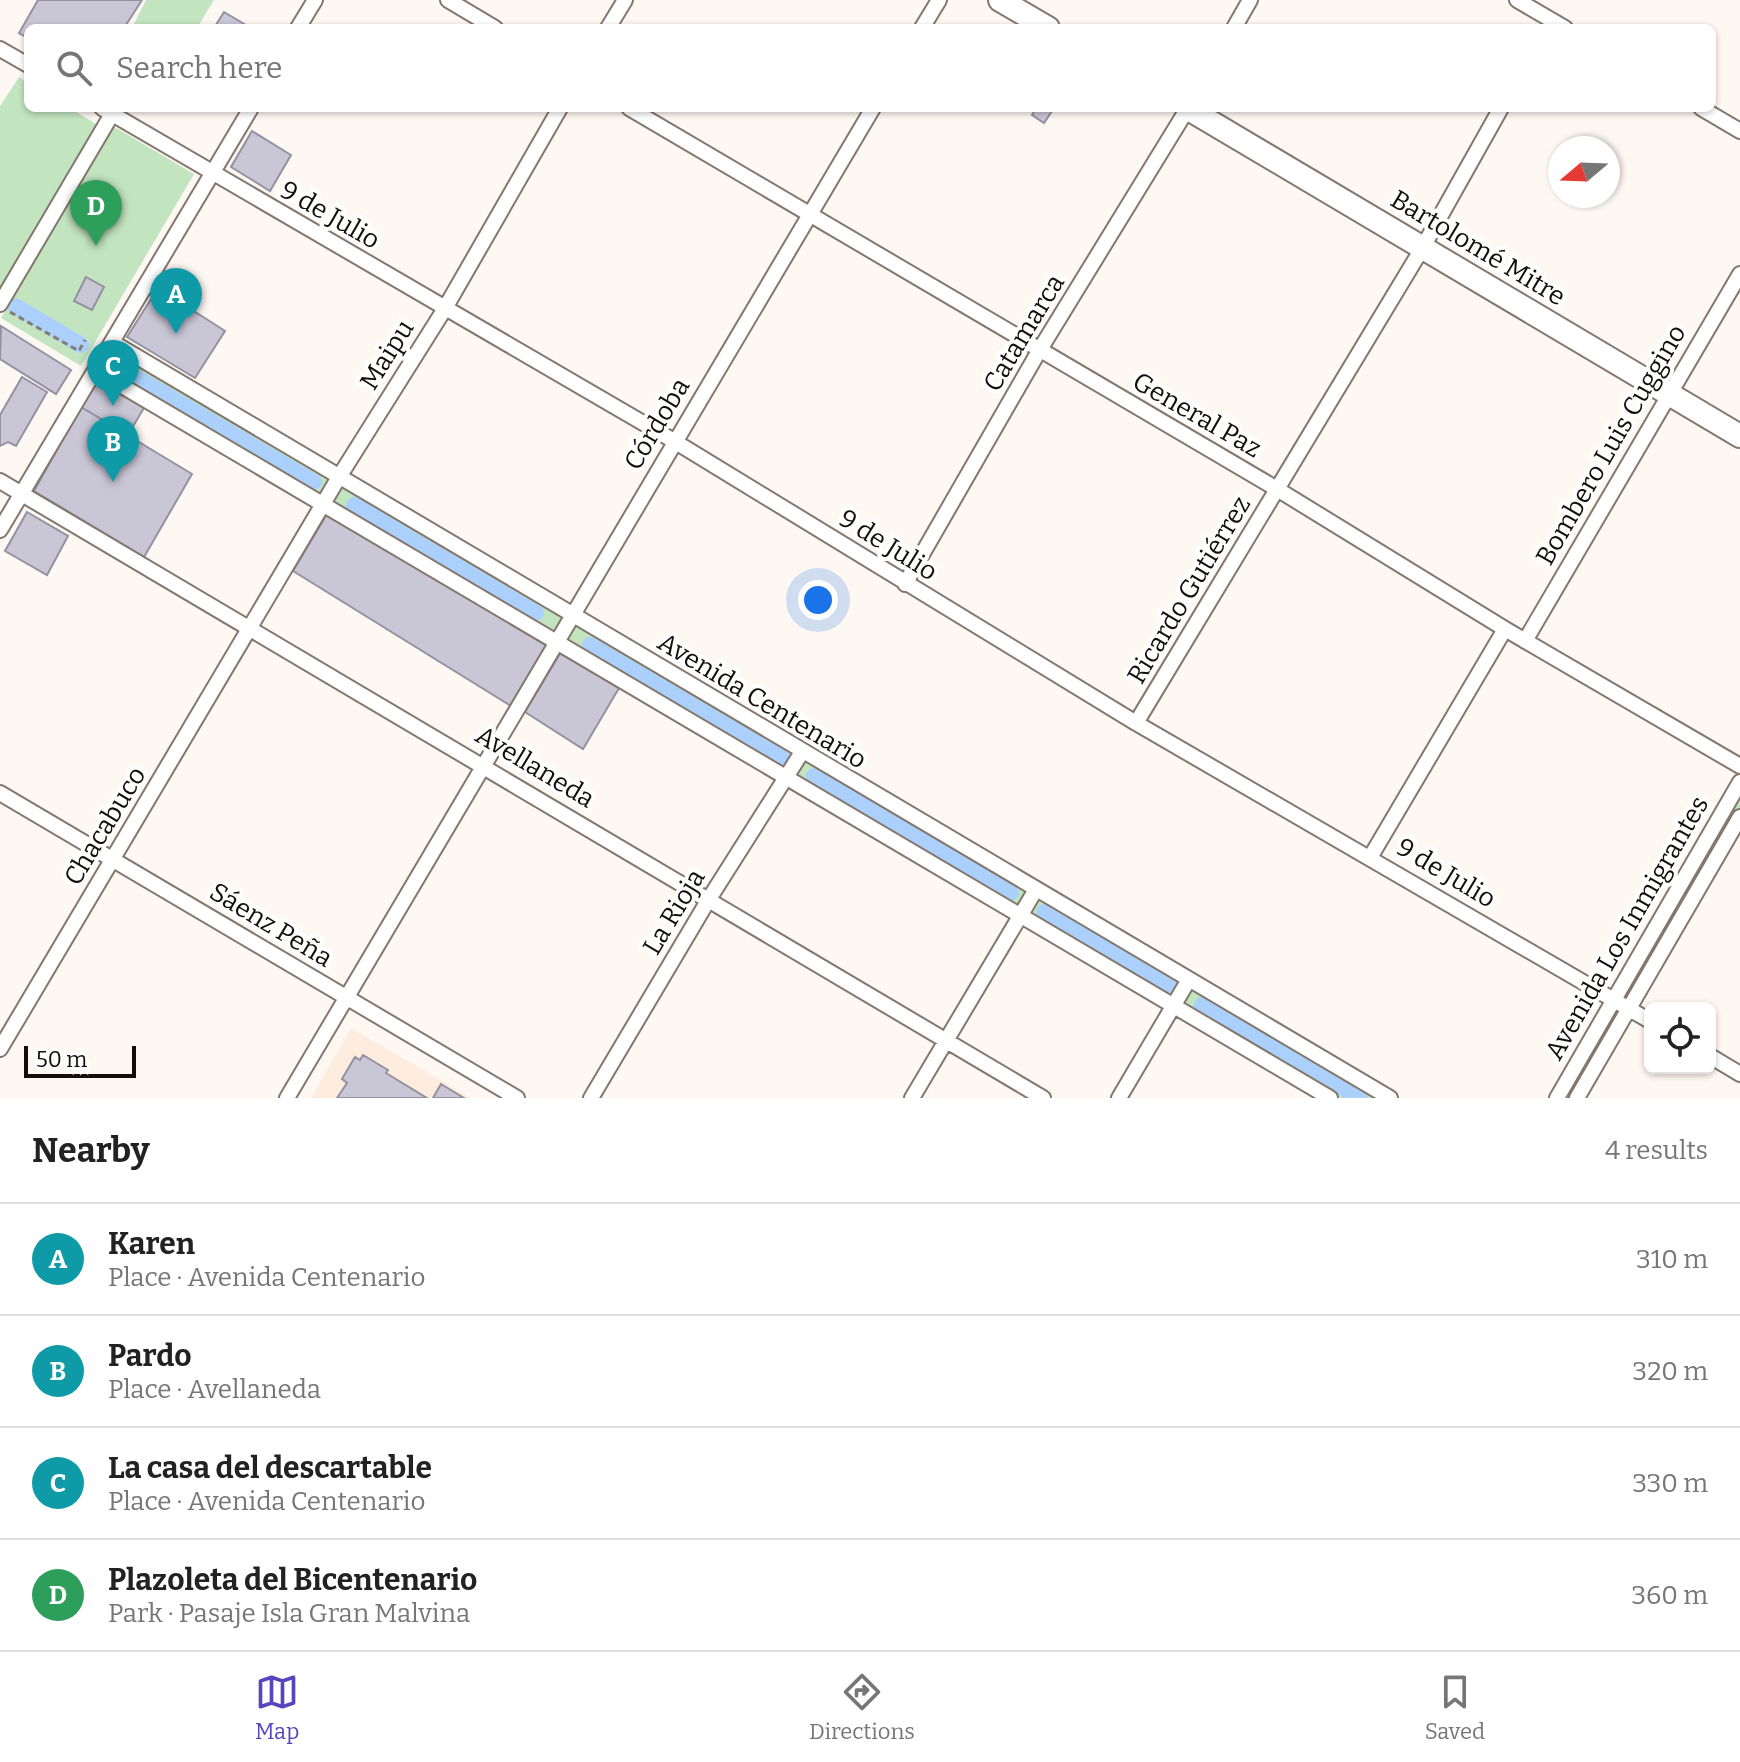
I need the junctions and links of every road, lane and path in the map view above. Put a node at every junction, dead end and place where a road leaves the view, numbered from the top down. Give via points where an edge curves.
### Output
1 (315, 0) edge
2 (448, 0) edge
3 (625, 0) edge
4 (939, 0) edge
5 (1000, 0) edge
6 (1250, 0) edge
7 (1517, 0) edge
8 (1538, 5) edge
9 (300, 24) edge
10 (488, 24) edge
11 (610, 24) edge
12 (924, 24) edge
13 (1041, 24) edge
14 (1236, 24) edge
15 (1548, 24) edge
16 (0, 49) edge
17 (24, 63) edge
18 (106, 112) edge
19 (109, 112) edge
20 (249, 112) edge
21 (558, 112) edge
22 (636, 112) edge
23 (871, 112) edge
24 (1185, 112) edge
25 (1194, 112) edge
26 (1499, 112) edge
27 (1708, 112) edge
28 (1740, 131) edge
29 (212, 174) junction
30 (808, 214) junction
31 (1423, 247) junction
32 (1740, 274) edge
33 (0, 305) edge
34 (444, 310) junction
35 (85, 340) dead end
36 (112, 342) junction
37 (1039, 351) junction
38 (95, 370) junction
39 (1667, 393) junction
40 (1740, 436) edge
41 (674, 441) junction
42 (339, 477) junction
43 (0, 481) edge
44 (1277, 489) junction
45 (22, 493) junction
46 (323, 503) junction
47 (0, 530) edge
48 (905, 584) junction
49 (571, 615) junction
50 (250, 626) junction
51 (1505, 629) junction
52 (556, 640) junction
53 (1525, 641) junction
54 (1136, 723) junction
55 (802, 752) junction
56 (483, 765) junction
57 (1740, 766) edge
58 (786, 776) junction
59 (1740, 782) edge
60 (0, 793) edge
61 (1740, 817) edge
62 (1371, 856) junction
63 (113, 859) junction
64 (1035, 891) junction
65 (709, 899) junction
66 (1021, 915) junction
67 (1188, 981) junction
68 (346, 997) junction
69 (1612, 999) junction
70 (1174, 1005) junction
71 (1629, 1008) junction
72 (1644, 1017) edge
73 (946, 1041) junction
74 (0, 1049) edge
75 (1716, 1060) edge
76 (1740, 1074) edge
77 (287, 1098) edge
78 (517, 1098) edge
79 (591, 1098) edge
80 (912, 1098) edge
81 (1043, 1098) edge
82 (1119, 1098) edge
83 (1330, 1098) edge
84 (1390, 1098) edge
85 (1558, 1098) edge
86 (1577, 1098) edge

1 - 9 street
2 - 10 street
3 - 11 street
4 - 12 street
5 - 13 main road
6 - 14 street
7 - 8 street
8 - 15 street
16 - 17 street
18 - 33 street
19 - 29 street, 9 de Julio
20 - 29 street
21 - 34 street, Maipu
22 - 30 street, General Paz
23 - 30 street, Córdoba
24 - 37 street, Catamarca
25 - 31 main road, Bartolomé Mitre
26 - 31 street, Ricardo Gutiérrez
27 - 28 street
29 - 34 street, 9 de Julio
29 - 36 street
30 - 37 street, General Paz
30 - 41 street, Córdoba
31 - 39 main road, Bartolomé Mitre
31 - 44 street, Ricardo Gutiérrez
32 - 39 street, Bombero Luis Cuggino
33 - 35 path via 79,351
34 - 41 street, 9 de Julio
34 - 42 street, Maipu
36 - 38 street
36 - 42 street, Avenida Centenario
37 - 44 street, General Paz
37 - 48 street, Catamarca
38 - 45 street
38 - 46 street, Avenida Centenario
39 - 40 main road, Bartolomé Mitre
39 - 53 street, Bombero Luis Cuggino
41 - 48 street, 9 de Julio
41 - 49 street, Córdoba
42 - 46 street, Maipu
42 - 49 street, Avenida Centenario
43 - 45 street, Avellaneda
44 - 51 street, General Paz
44 - 54 street, Ricardo Gutiérrez
45 - 47 street
45 - 50 street, Avellaneda
46 - 50 street, Maipu
46 - 52 street, Avenida Centenario
48 - 54 street, 9 de Julio
49 - 52 street, Córdoba
49 - 55 street, Avenida Centenario
50 - 56 street, Avellaneda
50 - 63 street, Chacabuco
51 - 53 street, General Paz
51 - 62 street
52 - 56 street, Córdoba
52 - 58 street, Avenida Centenario
53 - 57 street, General Paz
54 - 62 street, 9 de Julio
55 - 58 street, La Rioja
55 - 64 street, Avenida Centenario
56 - 65 street, Avellaneda
56 - 68 street, Córdoba
58 - 65 street, La Rioja
58 - 66 street, Avenida Centenario
59 - 69 street, Avenida Los Inmigrantes
60 - 63 street, Sáenz Peña
61 - 71 street, Avenida Los Inmigrantes
62 - 69 street, 9 de Julio
63 - 68 street, Sáenz Peña
63 - 74 street, Chacabuco
64 - 66 street
64 - 67 street, Avenida Centenario
65 - 73 street, Avellaneda
65 - 79 street, La Rioja
66 - 70 street, Avenida Centenario
66 - 73 street
67 - 70 street
67 - 84 street, Avenida Centenario
68 - 77 street, Córdoba
68 - 78 street, Sáenz Peña
69 - 71 street, 9 de Julio
69 - 85 street, Avenida Los Inmigrantes
70 - 82 street
70 - 83 street, Avenida Centenario
71 - 72 street, 9 de Julio
71 - 86 street, Avenida Los Inmigrantes
73 - 80 street
73 - 81 street, Avellaneda
75 - 76 street

